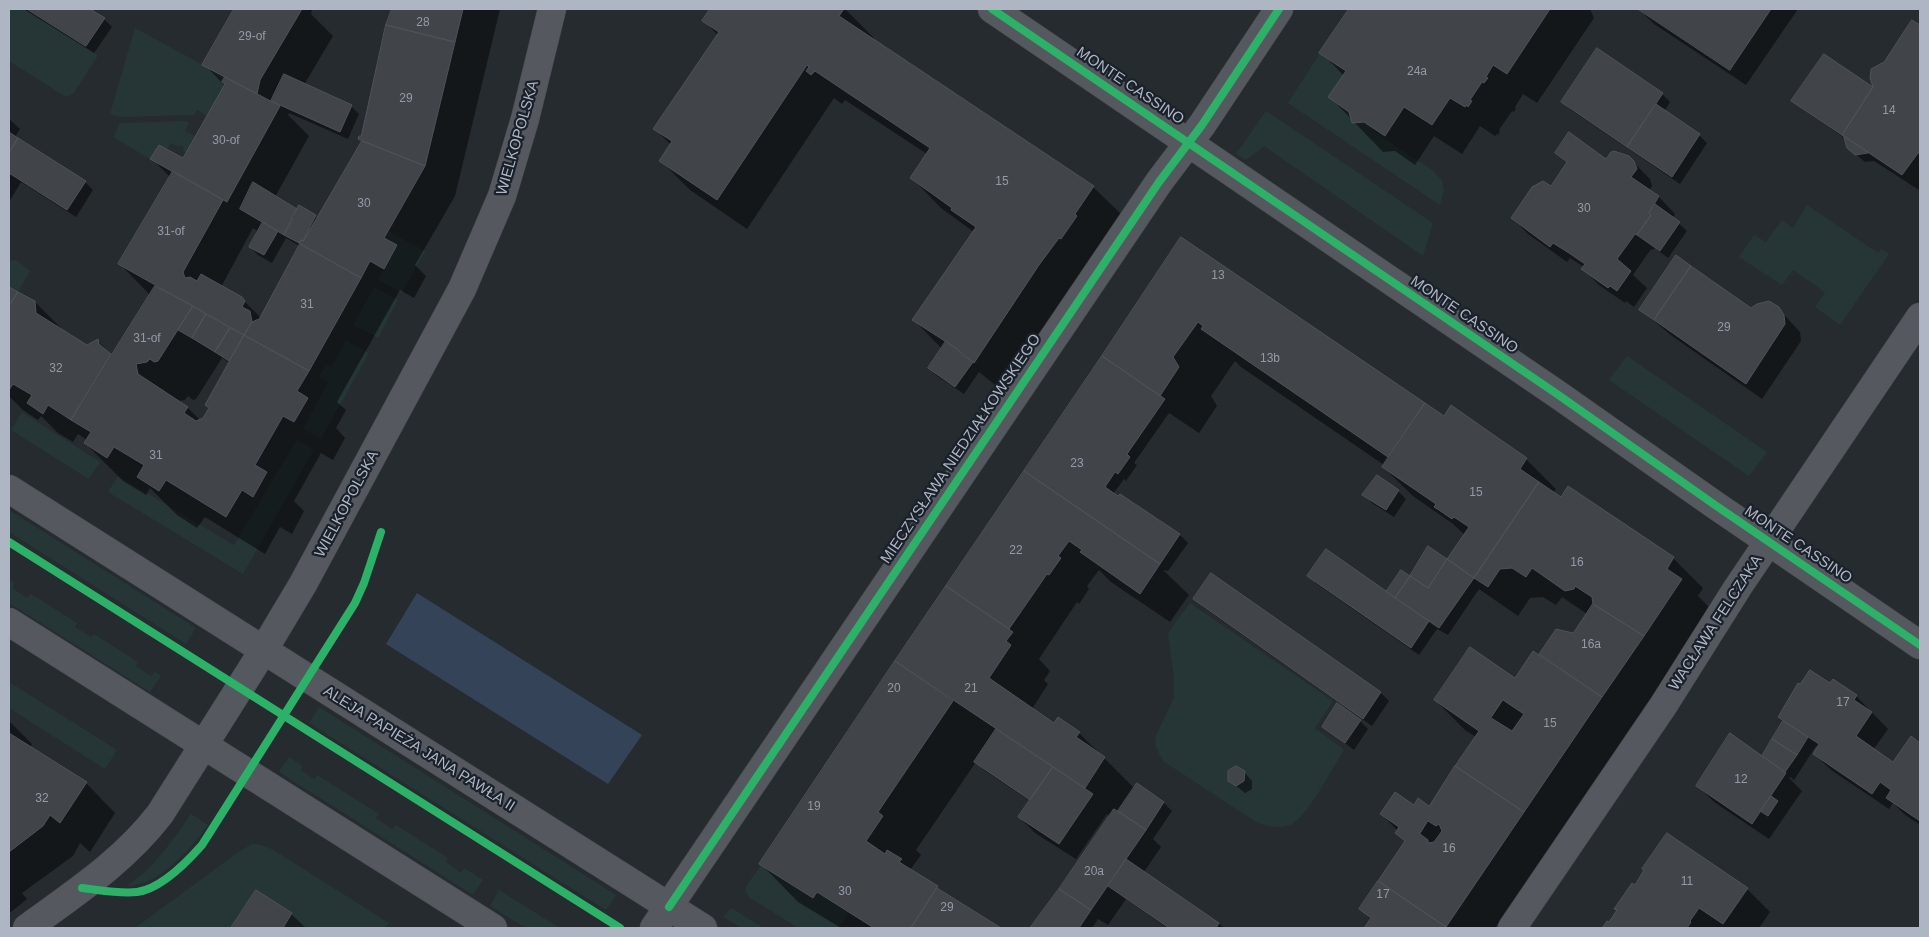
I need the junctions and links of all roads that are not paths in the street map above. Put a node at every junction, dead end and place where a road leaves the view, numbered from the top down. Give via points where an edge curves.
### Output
1 (552, 9) edge
2 (992, 9) edge
3 (1279, 9) edge
4 (1188, 142) junction
5 (1920, 317) edge
6 (9, 489) edge
7 (1769, 542) junction
8 (9, 622) edge
9 (1920, 645) edge
10 (263, 651) junction
11 (203, 745) junction
12 (662, 918) edge
13 (27, 928) edge
14 (493, 928) edge
15 (704, 928) edge
16 (1512, 928) edge

1 - 10 street, WIELKOPOLSKA via 513,162 477,258 330,535
2 - 4 street, MONTE CASSINO
3 - 4 street, MIECZYSŁAWA NIEDZIAŁKOWSKIEGO
4 - 7 street, MONTE CASSINO
4 - 12 street, MIECZYSŁAWA NIEDZIAŁKOWSKIEGO
5 - 7 street, WACŁAWA FELCZAKA
6 - 10 street, ALEJA PAPIEŻA JANA PAWŁA II
7 - 9 street, MONTE CASSINO
7 - 16 street, WACŁAWA FELCZAKA via 1663,706
8 - 11 street
10 - 11 street, WIELKOPOLSKA
10 - 12 street, ALEJA PAPIEŻA JANA PAWŁA II
11 - 13 street, WIELKOPOLSKA via 141,838 108,868
11 - 14 street
12 - 15 street, ALEJA PAPIEŻA JANA PAWŁA II

